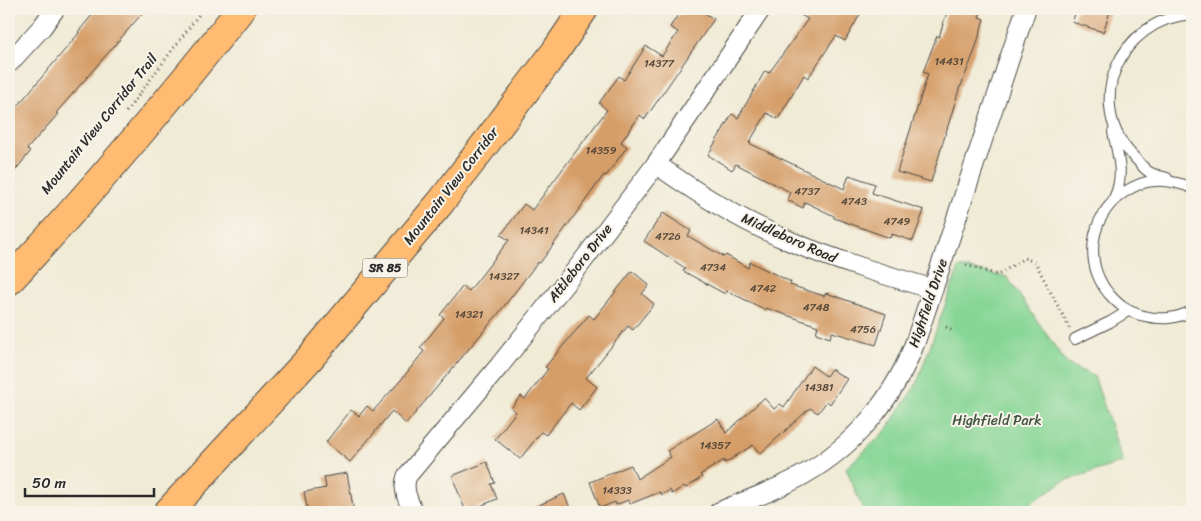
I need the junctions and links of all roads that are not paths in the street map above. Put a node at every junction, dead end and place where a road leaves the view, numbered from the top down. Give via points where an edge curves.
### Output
1 (55, 9) edge
2 (241, 9) edge
3 (584, 9) edge
4 (761, 9) edge
5 (1026, 9) edge
6 (1192, 14) edge
7 (9, 63) edge
8 (1110, 117) junction
9 (656, 164) junction
10 (1176, 182) junction
11 (1192, 183) edge
12 (1192, 188) edge
13 (1113, 200) junction
14 (9, 281) edge
15 (933, 289) junction
16 (1128, 311) junction
17 (1192, 311) edge
18 (1075, 338) road end
19 (168, 512) edge
20 (413, 512) edge
21 (719, 512) edge

1 - 7 street
2 - 14 highway via 73,212
3 - 19 highway, Mountain View Corridor / SR 85 via 441,202 310,358
4 - 9 street, Attleboro Drive
5 - 15 street, Highfield Drive
6 - 8 lane via 1175,15 1151,26 1131,44 1117,64 1110,86
8 - 10 lane via 1120,140 1149,172
8 - 13 lane via 1121,173 1120,187
9 - 15 street, Middleboro Road via 719,205 791,242
9 - 20 street, Attleboro Drive via 549,304 407,476 405,491
10 - 11 lane
10 - 12 lane
10 - 13 lane via 1153,181 1132,187
13 - 16 lane via 1097,226 1093,241 1094,264 1102,285
15 - 21 street, Highfield Drive via 907,364 890,393 864,426 826,461 802,476
16 - 17 lane via 1159,319
16 - 18 lane

